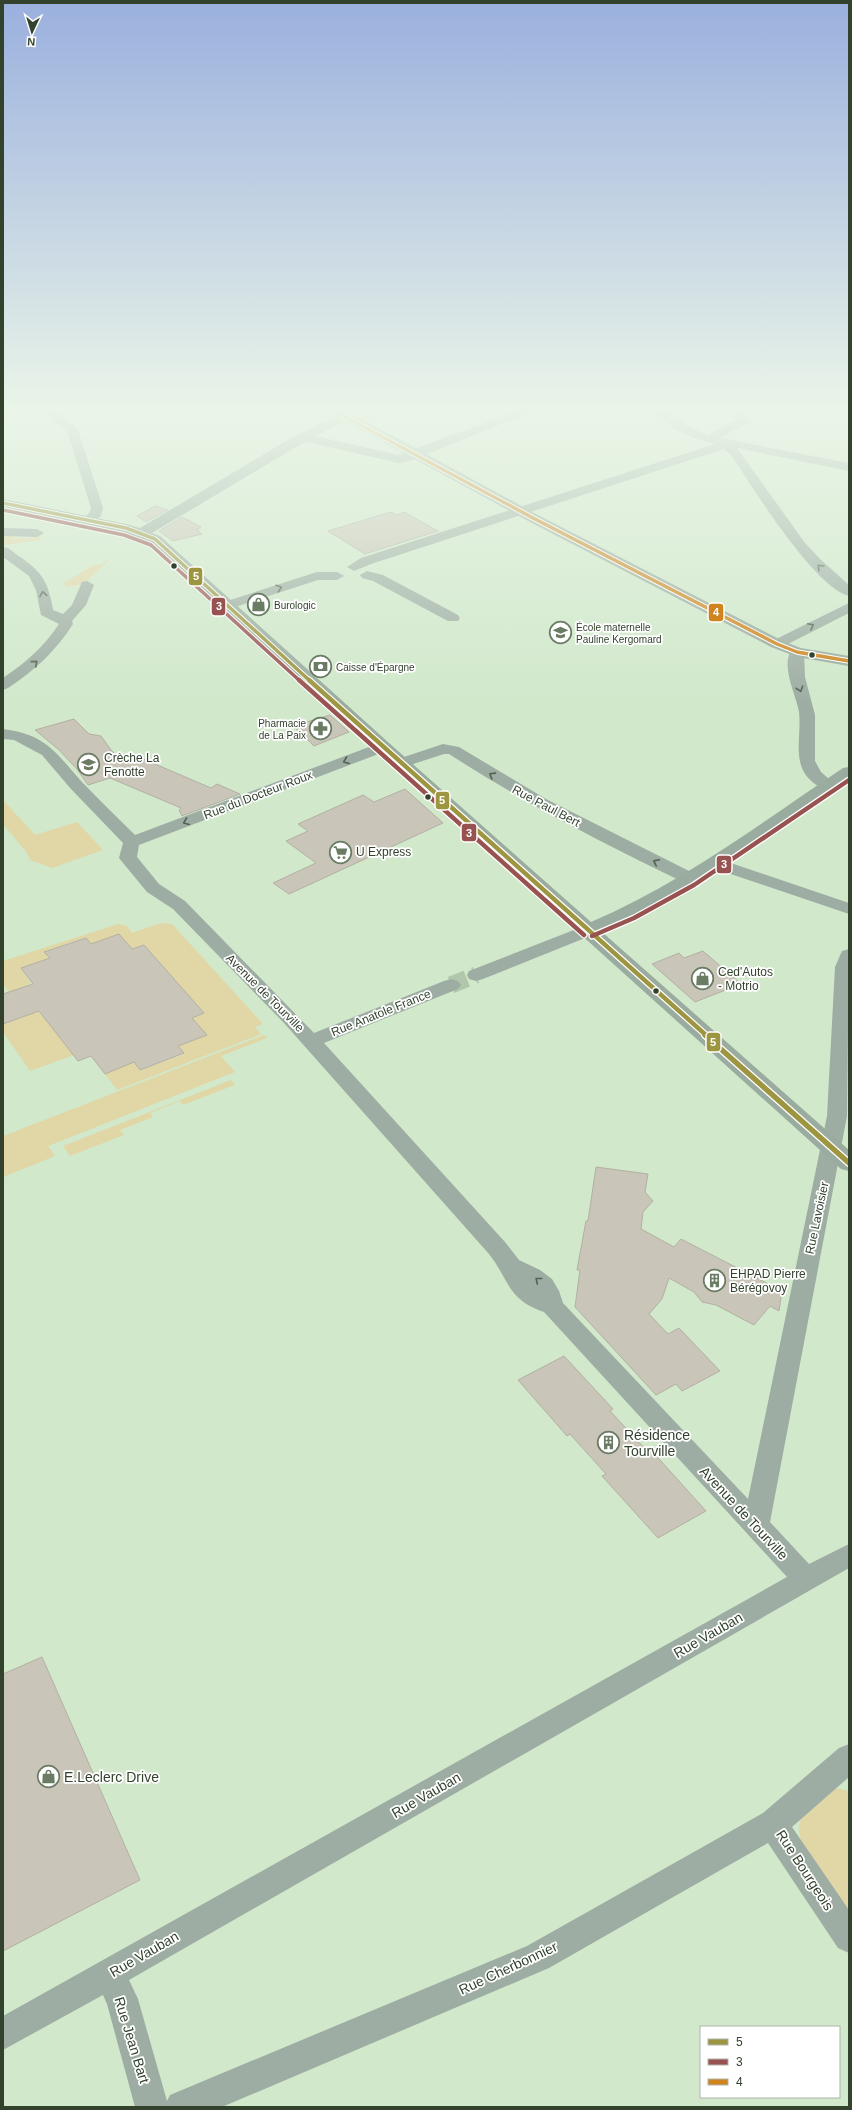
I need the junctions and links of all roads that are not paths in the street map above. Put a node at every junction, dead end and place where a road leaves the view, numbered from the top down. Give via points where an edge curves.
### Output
1 (27, 507) edge
2 (97, 507) edge
3 (185, 507) edge
4 (512, 507) edge
5 (530, 507) edge
6 (773, 507) edge
7 (519, 511) junction
8 (89, 519) junction
9 (3, 532) edge
10 (37, 533) dead end
11 (142, 533) junction
12 (3, 551) edge
13 (348, 576) junction
14 (87, 585) dead end
15 (849, 592) edge
16 (229, 605) junction
17 (849, 607) edge
18 (453, 618) dead end
19 (64, 620) junction
20 (777, 644) junction
21 (797, 652) junction
22 (849, 661) edge
23 (3, 685) edge
24 (3, 725) edge
25 (10, 735) edge
26 (383, 747) junction
27 (401, 763) junction
28 (849, 772) edge
29 (829, 786) junction
30 (132, 842) junction
31 (716, 863) junction
32 (691, 880) junction
33 (849, 909) edge
34 (589, 930) junction
35 (849, 955) edge
36 (476, 975) tunnel mouth
37 (846, 980) edge
38 (451, 985) tunnel mouth
39 (311, 1041) junction
40 (832, 1147) junction
41 (849, 1163) edge
42 (756, 1526) junction
43 (849, 1555) edge
44 (806, 1579) junction
45 (849, 1758) edge
46 (774, 1823) junction
47 (849, 1936) edge
48 (109, 1974) junction
49 (3, 2034) edge
50 (152, 2107) edge
51 (182, 2107) edge

1 - 8 main road
2 - 8 street via 96,513
3 - 11 main road
4 - 7 main road
5 - 7 street
15 -> 6 street via 834,581 800,547
7 - 13 street via 366,561
7 - 20 main road
8 - 11 main road
9 - 10 street
11 - 16 main road via 155,539
19 -> 12 street via 46,612 43,590 34,574
16 -> 13 street via 317,576
13 - 18 street via 362,579 367,575 378,578
14 - 19 street via 83,600 74,614
16 - 26 main road
20 -> 17 street
23 -> 19 street via 48,651 66,624
20 - 21 main road
21 - 22 main road
21 -> 29 street via 794,664 807,714 807,757 810,768 817,778
24 - 25 street
25 - 30 street via 48,752
26 - 27 main road
26 -> 30 street, Rue du Docteur Roux
32 -> 27 street, Rue Paul Bert via 557,813 453,750 443,749
27 - 34 main road
28 - 29 main road
29 - 31 main road
30 - 39 street, Avenue de Tourville via 128,858 146,880 179,905
31 - 32 main road
31 - 33 street
32 - 34 main road via 631,912
34 - 36 street
34 - 40 main road
35 - 37 street, Rue Lavoisier via 844,967
37 - 40 street, Rue Lavoisier via 837,1116
38 - 39 street, Rue Anatole France
39 - 42 street, Avenue de Tourville via 511,1266 521,1288 538,1301 552,1306
40 - 41 main road
40 - 42 street, Rue Lavoisier
42 - 44 street, Avenue de Tourville
43 - 44 street, Rue Vauban
44 - 48 street, Rue Vauban
45 - 46 street, Rue Cherbonnier
46 - 47 street, Rue Bourgeois
46 - 51 street, Rue Cherbonnier via 538,1957
48 - 49 street, Rue Vauban
48 - 50 street, Rue Jean Bart via 122,1999

